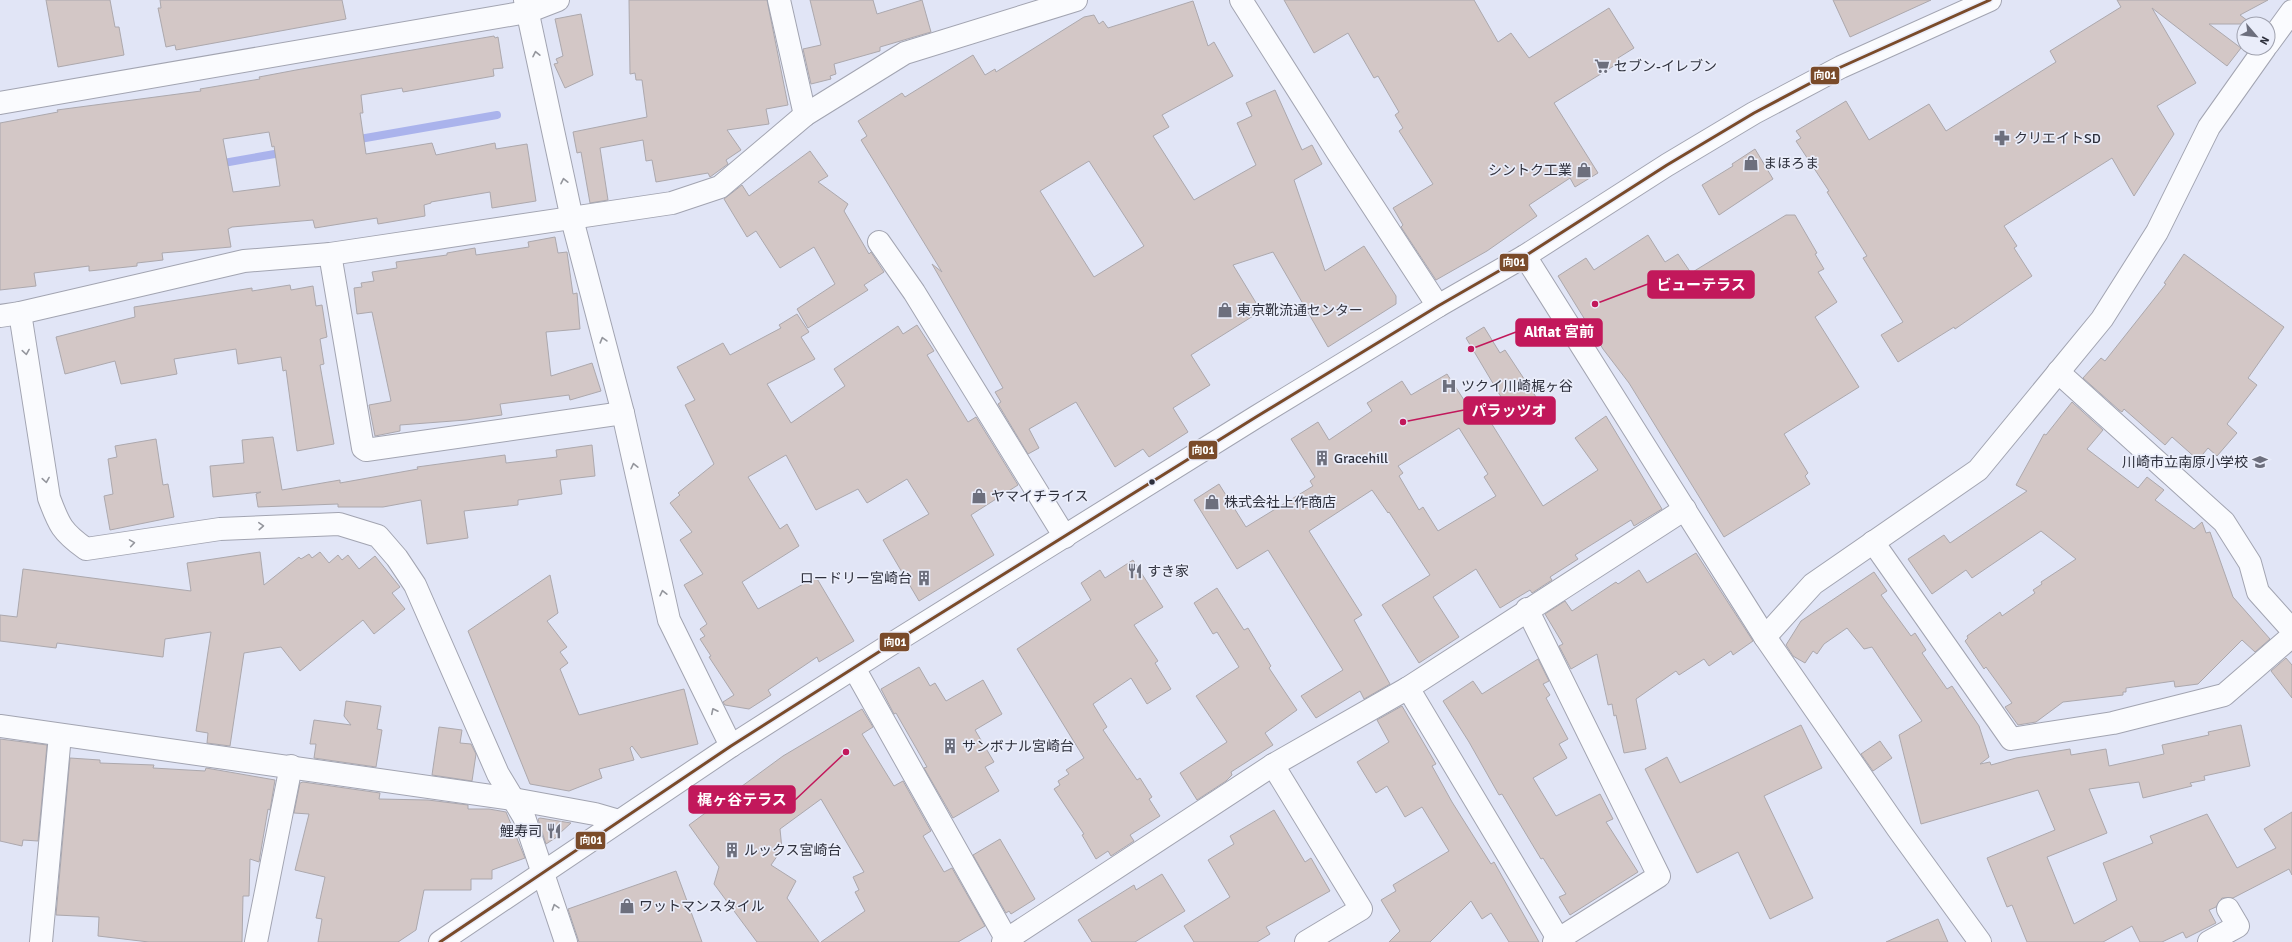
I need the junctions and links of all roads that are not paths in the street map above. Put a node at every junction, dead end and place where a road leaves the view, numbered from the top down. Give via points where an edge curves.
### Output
1 (558, 0) edge
2 (779, 0) edge
3 (1076, 0) edge
4 (1241, 0) edge
5 (1990, 0) edge
6 (526, 6) edge
7 (2292, 11) edge
8 (2276, 33) edge
9 (2259, 56) edge
10 (0, 102) edge
11 (805, 115) junction
12 (572, 219) junction
13 (880, 242) dead end
14 (330, 254) junction
15 (1525, 256) junction
16 (1438, 306) junction
17 (10, 315) edge
18 (2058, 372) junction
19 (623, 412) junction
20 (1685, 509) junction
21 (1065, 537) junction
22 (1873, 542) junction
23 (1528, 609) junction
24 (2292, 630) edge
25 (2292, 636) edge
26 (1765, 637) junction
27 (854, 668) junction
28 (1408, 688) junction
29 (0, 726) edge
30 (60, 735) junction
31 (731, 746) junction
32 (1274, 765) junction
33 (291, 766) junction
34 (513, 799) junction
35 (619, 821) junction
36 (544, 871) junction
37 (2228, 909) dead end
38 (1006, 941) edge
39 (1558, 941) edge
40 (41, 942) edge
41 (256, 942) edge
42 (440, 942) edge
43 (566, 942) edge
44 (1306, 942) edge
45 (1980, 942) edge
46 (2209, 942) edge

1 - 6 street
2 - 11 street
3 - 11 street via 905,53
4 - 16 street
5 - 15 street via 1841,67 1754,113
6 - 10 street
12 -> 6 street
7 - 8 street
9 - 18 street via 2209,127 2157,232 2102,318
11 - 12 street via 720,187 672,203
12 - 14 street
19 -> 12 street
13 - 21 street via 914,292
14 - 17 street via 244,260
14 - 19 street via 363,448 366,450
15 - 16 street
15 - 20 street
16 - 21 street
17 -> 34 street via 49,498 59,525 70,538 86,549 220,529 339,524 378,536 415,585 498,774
18 - 22 street via 1978,470
18 - 24 street via 2224,522 2250,563 2258,592
31 -> 19 street via 669,620
20 - 23 street
20 - 26 street
21 - 27 street
22 - 25 street via 2011,739 2114,723 2224,695
22 - 26 street via 1813,584
23 - 28 street
23 - 39 street via 1659,876
26 - 45 street
27 - 31 street
27 - 38 street
28 - 32 street
28 - 39 street
29 - 30 street
30 - 33 street
30 - 40 street
31 - 35 street
32 - 38 street
32 - 44 street via 1361,909
33 - 34 street
33 - 41 street
34 - 35 street
34 - 36 street via 524,817
35 - 36 street
36 - 42 street
43 -> 36 street
37 - 46 street via 2238,926

